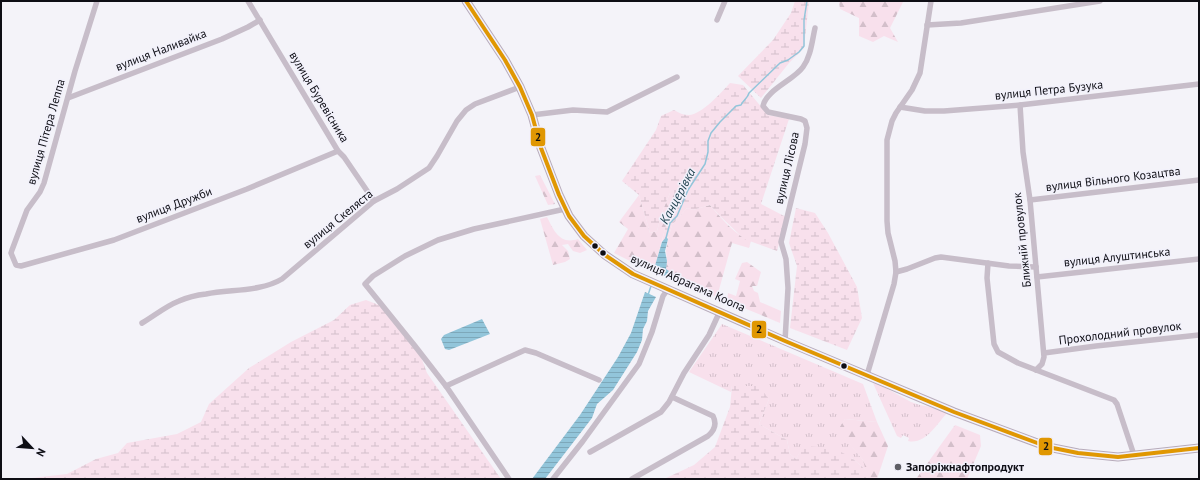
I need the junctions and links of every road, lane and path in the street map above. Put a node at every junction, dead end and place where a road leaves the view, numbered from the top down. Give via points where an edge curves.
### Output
1 (97, 1) edge
2 (248, 1) edge
3 (466, 1) edge
4 (725, 1) edge
5 (931, 1) edge
6 (1100, 1) edge
7 (260, 20) junction
8 (717, 20) dead end
9 (927, 25) junction
10 (815, 28) dead end
11 (677, 77) dead end
12 (1199, 84) edge
13 (520, 87) junction
14 (68, 98) junction
15 (1020, 105) junction
16 (900, 107) junction
17 (532, 115) junction
18 (338, 151) junction
19 (1199, 180) edge
20 (1030, 200) junction
21 (374, 201) junction
22 (565, 209) junction
23 (1199, 259) edge
24 (988, 263) junction
25 (15, 264) joint
26 (1036, 267) junction
27 (896, 272) junction
28 (1037, 277) junction
29 (668, 289) junction
30 (720, 311) junction
31 (142, 323) dead end
32 (1199, 335) edge
33 (785, 341) junction
34 (1044, 353) junction
35 (1036, 370) junction
36 (867, 375) junction
37 (599, 380) dead end
38 (446, 386) junction
39 (672, 397) junction
40 (1199, 448) edge
41 (590, 452) dead end
42 (1134, 455) junction
43 (509, 479) edge
44 (553, 479) edge
45 (632, 479) edge

1 - 14 street, вулиця Пітера Леппа
2 - 7 street, вулиця Буревісника
3 - 13 main road, вулиця Абрагама Коопа
4 - 8 street
5 - 9 street
6 - 9 street via 961,23
7 - 14 street, вулиця Наливайка via 215,42
7 - 18 street, вулиця Буревісника
9 - 16 street via 920,73
10 - 33 street, вулиця Лісова via 807,61 766,97 763,106 768,112 805,121 807,128 781,242 786,259 788,288
11 - 17 street via 607,112 573,110
12 - 15 street, вулиця Петра Бузука
13 - 17 main road, вулиця Абрагама Коопа
13 - 21 street, вулиця Скеляста via 466,110 429,168
14 - 25 street, вулиця Пітера Леппа via 44,183 27,210 11,253
15 - 16 street, вулиця Петра Бузука via 944,111
15 - 20 street, Ближній провулок
16 - 27 street via 892,121 887,140 887,221
17 - 22 main road, вулиця Абрагама Коопа via 541,148
18 - 21 street, вулиця Буревісника
18 - 25 street, вулиця Дружби via 114,240 21,266
19 - 20 street, вулиця Вільного Козацтва
20 - 26 street, Ближній провулок
21 - 31 street, вулиця Скеляста via 277,282 248,289 218,291 182,300
22 - 29 main road, вулиця Абрагама Коопа via 584,236 605,255 633,274
22 - 38 street via 474,229 438,240 405,256 364,284
23 - 28 street, вулиця Алуштинська
24 - 26 street
24 - 27 street via 941,257
24 - 35 street via 987,278 996,348 1002,355
26 - 28 street, Ближній провулок
27 - 36 street
28 - 34 street, Ближній провулок
29 - 30 main road, вулиця Абрагама Коопа
29 - 44 street via 638,364
30 - 33 main road, вулиця Абрагама Коопа
30 - 39 street via 709,335
32 - 34 street, Прохолодний провулок
33 - 36 main road, вулиця Абрагама Коопа
34 - 35 street, Ближній провулок via 1044,361
35 - 42 street via 1114,400 1118,404
36 - 42 main road, вулиця Абрагама Коопа via 954,412 1048,447 1092,455
37 - 38 street via 526,350
38 - 43 street
39 - 41 street via 661,412
39 - 45 street via 713,416 714,429 708,436
40 - 42 main road, вулиця Абрагама Коопа

